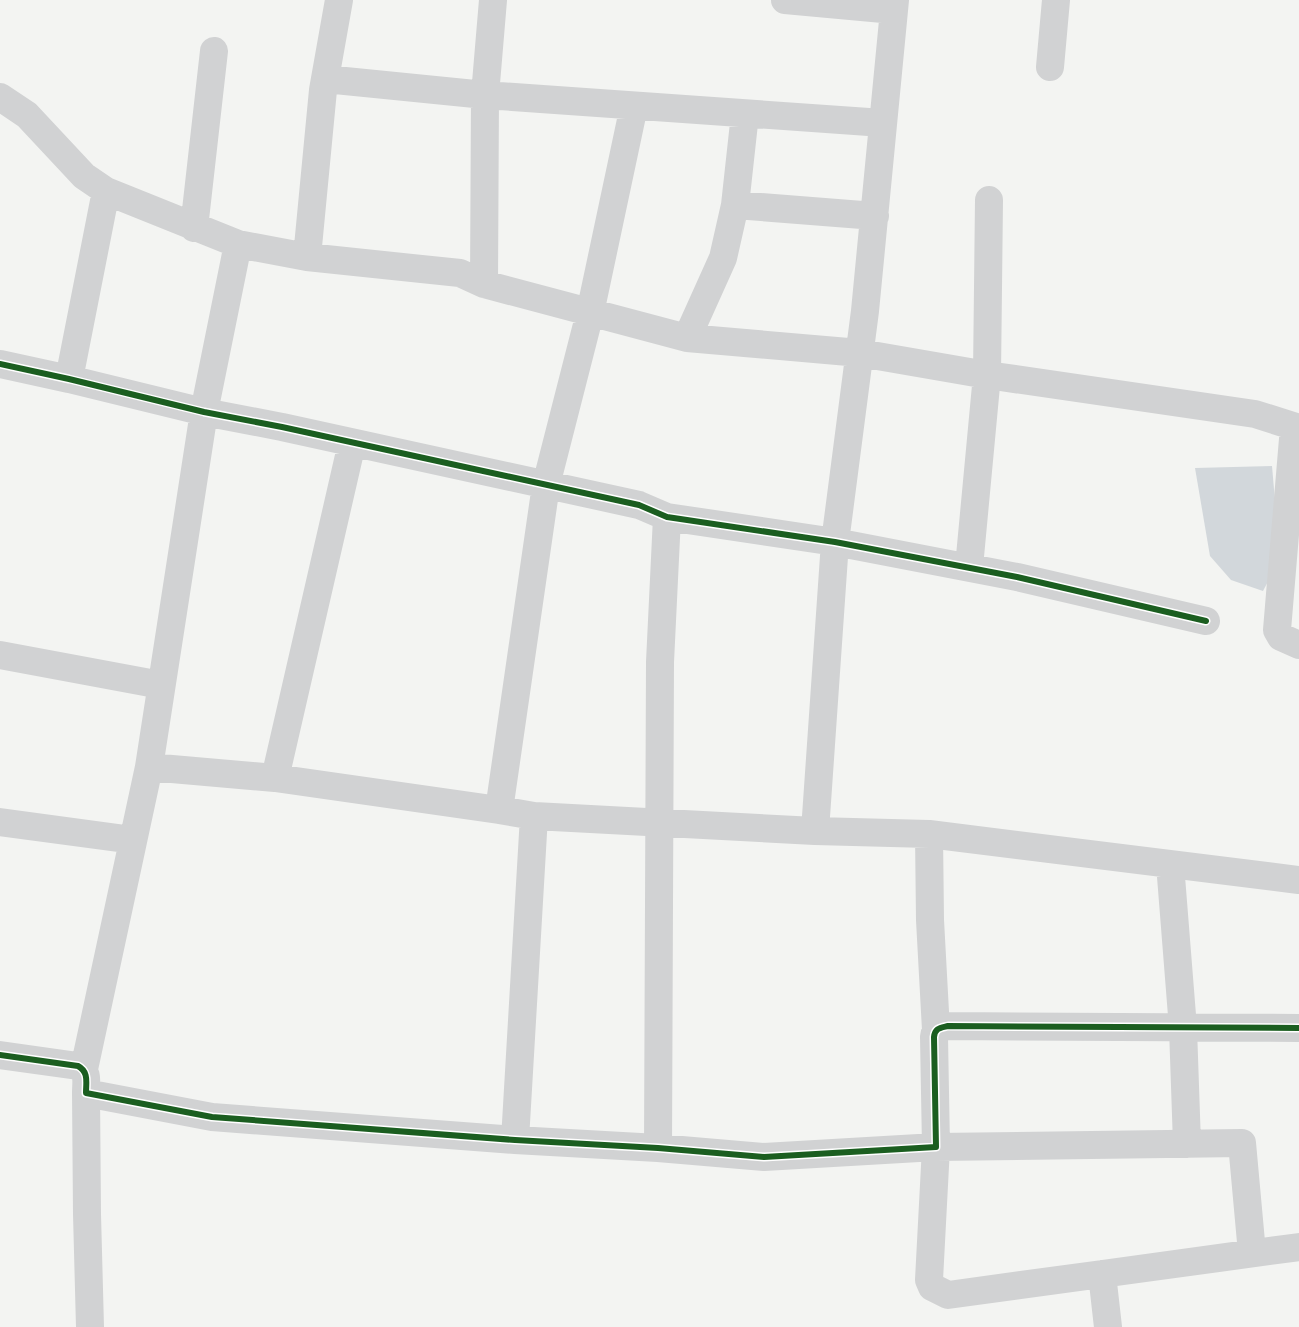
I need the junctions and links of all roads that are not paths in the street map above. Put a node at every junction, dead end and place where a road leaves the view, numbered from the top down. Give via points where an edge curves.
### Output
1 (339, 0) edge
2 (493, 0) edge
3 (785, 0) edge
4 (1056, 0) edge
5 (894, 5) edge
6 (214, 51) dead end
7 (1050, 67) dead end
8 (326, 80) junction
9 (485, 95) junction
10 (0, 97) edge
11 (634, 106) junction
12 (746, 114) junction
13 (883, 123) junction
14 (106, 191) junction
15 (989, 200) dead end
16 (735, 206) junction
17 (875, 216) junction
18 (194, 228) junction
19 (238, 244) junction
20 (306, 257) junction
21 (484, 284) junction
22 (590, 314) junction
23 (687, 338) junction
24 (860, 353) junction
25 (0, 364) edge
26 (987, 375) junction
27 (69, 379) junction
28 (204, 412) junction
29 (1297, 428) edge
30 (352, 443) junction
31 (546, 485) junction
32 (667, 517) junction
33 (835, 542) junction
34 (969, 567) junction
35 (1206, 621) dead end
36 (1299, 645) edge
37 (0, 655) edge
38 (161, 685) junction
39 (149, 768) junction
40 (274, 778) junction
41 (499, 810) junction
42 (534, 816) junction
43 (0, 822) edge
44 (660, 822) junction
45 (815, 832) junction
46 (929, 834) junction
47 (133, 840) junction
48 (1170, 864) junction
49 (1299, 880) edge
50 (1183, 1028) junction
51 (1299, 1028) edge
52 (936, 1030) junction
53 (0, 1055) edge
54 (85, 1081) junction
55 (515, 1140) junction
56 (1187, 1144) junction
57 (936, 1147) junction
58 (658, 1148) junction
59 (1299, 1247) edge
60 (1252, 1253) junction
61 (1102, 1274) junction
62 (90, 1327) edge
63 (1108, 1327) edge

1 - 8 street
2 - 9 street
3 - 5 street
4 - 7 street
5 - 13 street
6 - 18 street
8 - 9 street
8 - 20 street
9 - 11 street
9 - 21 street
10 - 14 street via 27,115 84,176
11 - 12 street
11 - 22 street
12 - 13 street
12 - 16 street
13 - 17 street
14 - 18 street
14 - 27 street
15 - 26 street
16 - 17 street
16 - 23 street via 723,258
17 - 24 street
18 - 19 street
19 - 20 street
19 - 28 street
20 - 21 street via 460,273
21 - 22 street
22 - 23 street
22 - 31 street
23 - 24 street
24 - 26 street
24 - 33 street
25 - 27 street
26 - 29 street via 1254,414
26 - 34 street
27 - 28 street
28 - 30 street
28 - 38 street
29 - 36 street via 1277,630 1281,637
30 - 31 street
30 - 40 street
31 - 32 street via 639,505
31 - 41 street
32 - 33 street
32 - 44 street via 660,662
33 - 34 street
33 - 45 street
34 - 35 street
37 - 38 street
38 - 39 street
39 - 40 street
39 - 47 street
40 - 41 street
41 - 42 street
42 - 44 street
42 - 55 street
43 - 47 street
44 - 45 street
44 - 58 street
45 - 46 street
46 - 48 street
46 - 52 street
47 - 54 street
48 - 49 street
48 - 50 street
50 - 51 street
50 - 52 street via 948,1026
50 - 56 street
52 - 57 street
53 - 54 street via 78,1066
54 - 55 street via 212,1117
54 - 62 street
55 - 58 street
56 - 57 street
56 - 60 street via 1242,1143
57 - 58 street via 764,1157
57 - 61 street via 929,1280 932,1287 948,1295
59 - 60 street
60 - 61 street
61 - 63 street

